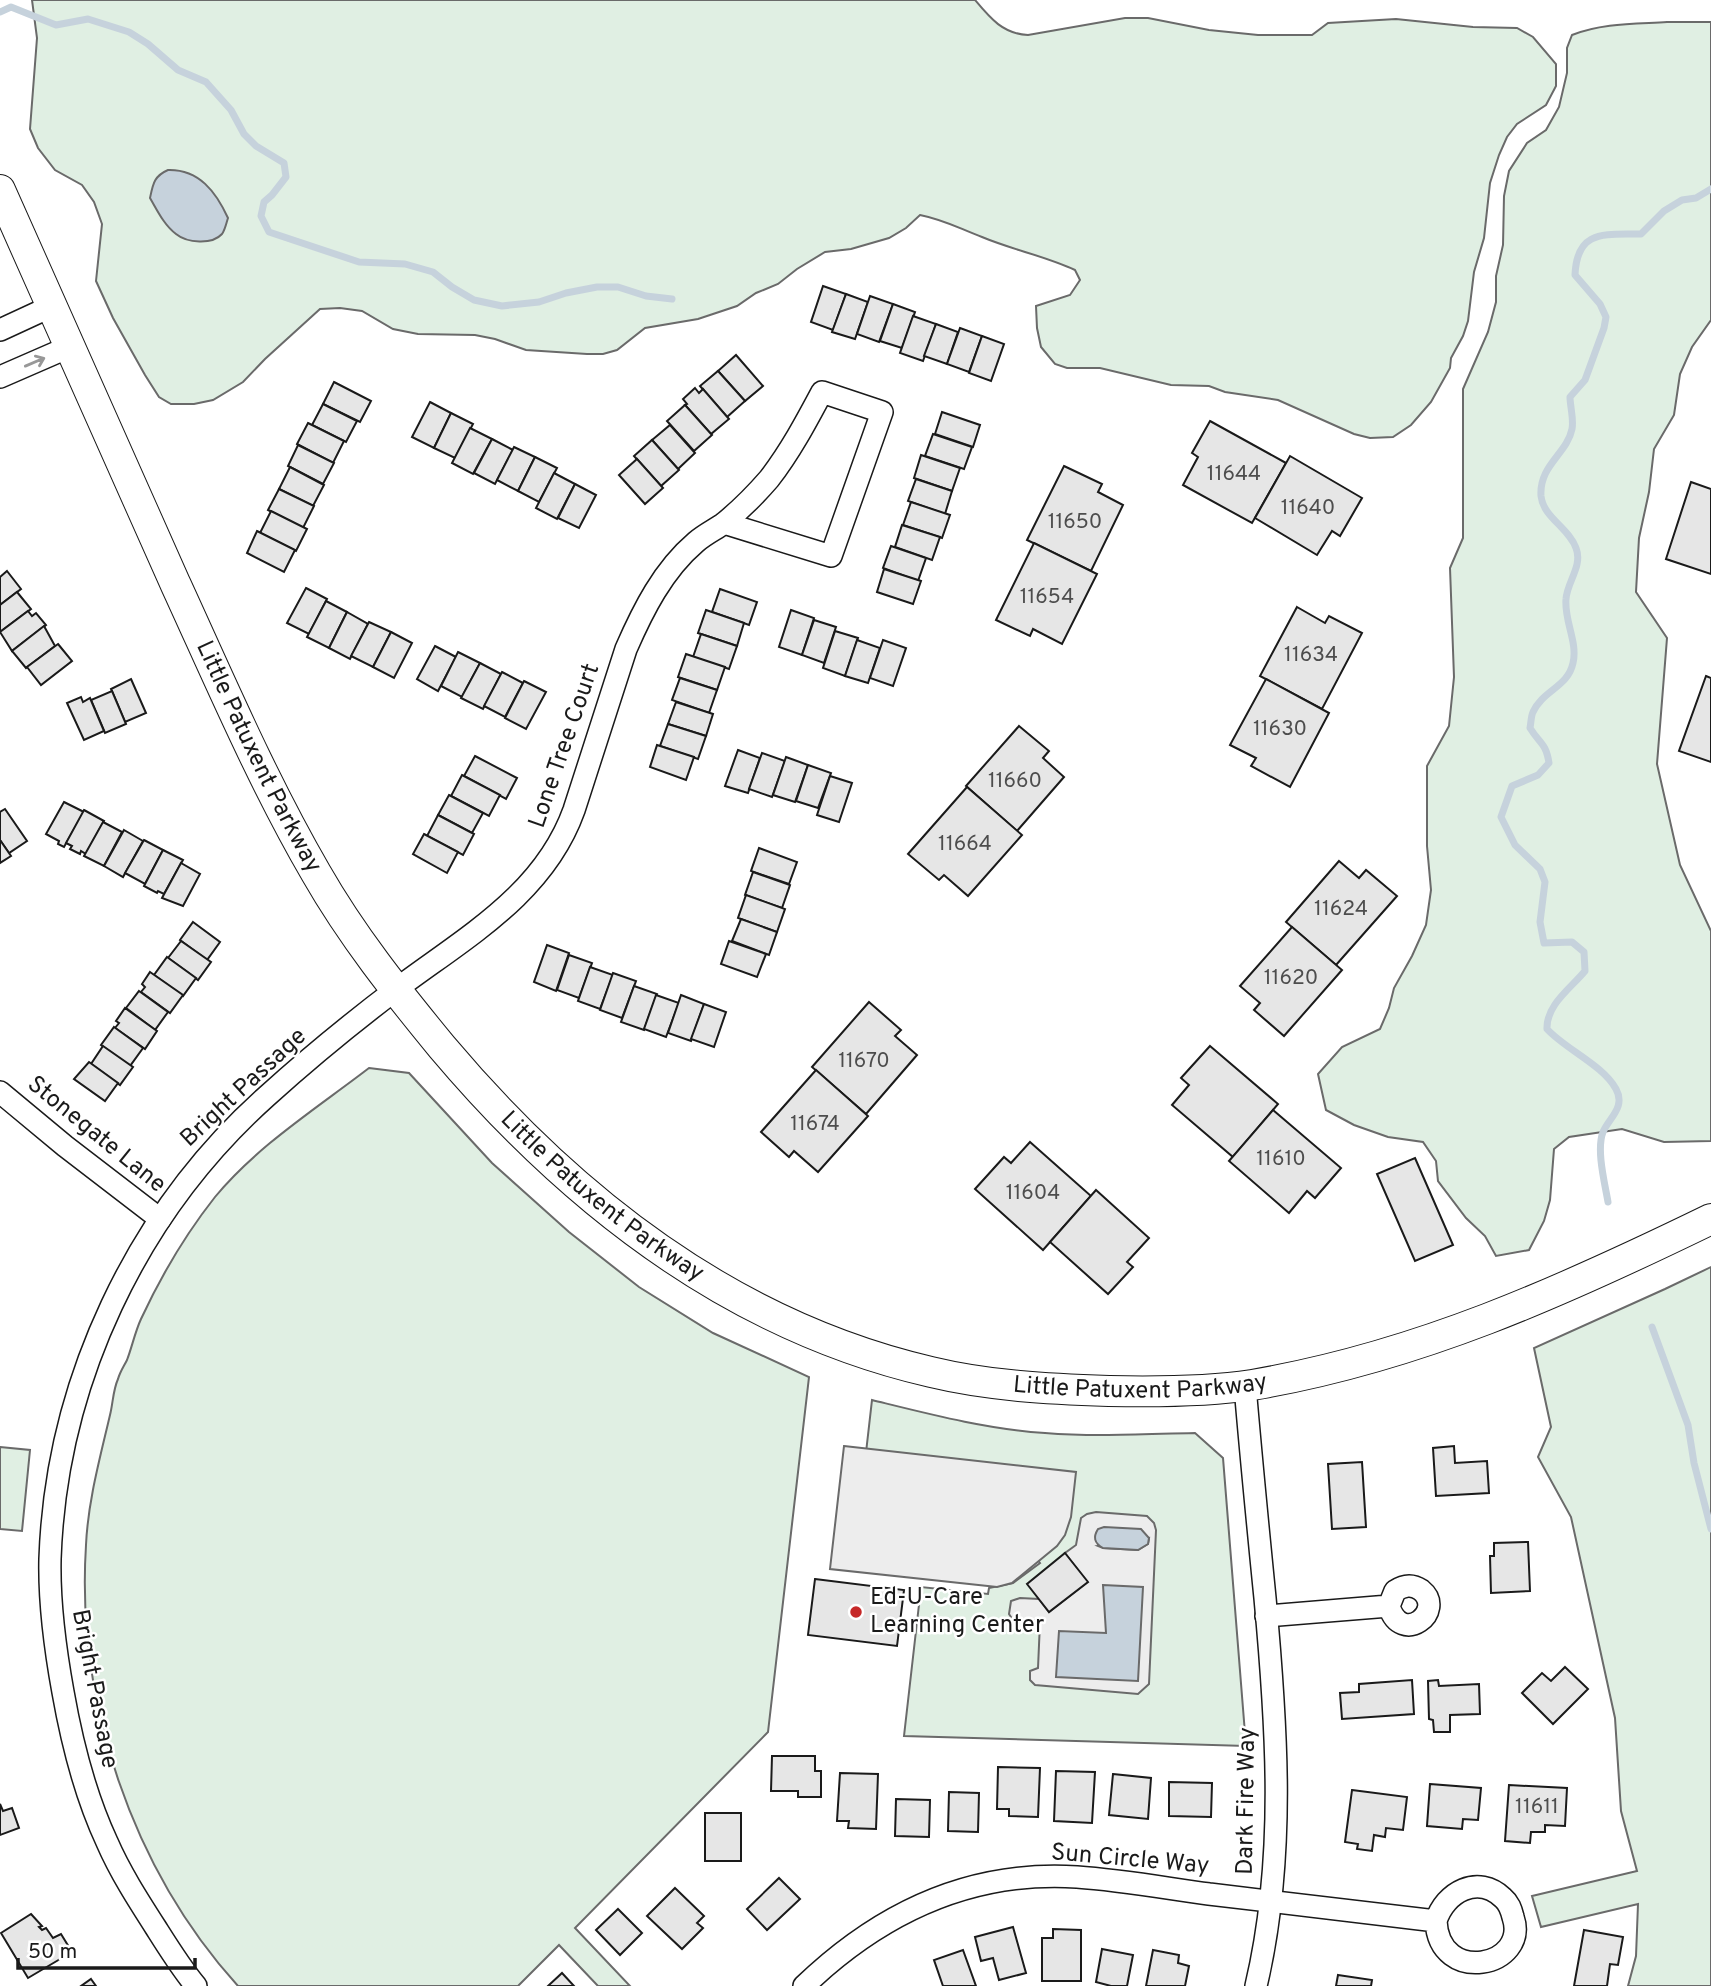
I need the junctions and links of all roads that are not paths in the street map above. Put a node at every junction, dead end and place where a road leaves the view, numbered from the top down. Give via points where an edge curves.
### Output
1 (0, 190) edge
2 (52, 306) junction
3 (0, 330) edge
4 (69, 347) junction
5 (0, 377) edge
6 (724, 523) junction
7 (395, 990) junction
8 (0, 1091) edge
9 (160, 1219) junction
10 (1711, 1219) edge
11 (1245, 1386) junction
12 (1389, 1606) dead end
13 (1266, 1616) junction
14 (1270, 1901) junction
15 (1436, 1921) dead end
16 (196, 1986) edge
17 (804, 1986) edge
18 (1256, 1986) edge

1 - 2 street, Little Patuxent Parkway
2 - 3 street
2 - 4 street, Little Patuxent Parkway
5 -> 4 street
4 - 7 street, Little Patuxent Parkway via 278,804 317,875
6 - 6 street, Lone Tree Court via 790,451 822,392 882,412 831,556
6 - 7 street, Lone Tree Court via 674,564 637,624 566,832 551,858 505,909
7 - 9 street, Bright Passage via 255,1107 191,1175
7 - 11 street, Little Patuxent Parkway via 472,1082 571,1181 658,1250 774,1318 840,1346 930,1372 995,1384 1154,1391
8 - 9 street, Stonegate Lane
9 - 16 street, Bright Passage via 107,1313 73,1414 55,1506 51,1601 66,1708 90,1799 135,1897
10 - 11 street, Little Patuxent Parkway via 1464,1330 1327,1370
11 - 13 street, Dark Fire Way
12 - 13 street
13 - 14 street, Dark Fire Way via 1277,1772
14 - 15 street, Sun Circle Way
14 - 17 street, Sun Circle Way via 1075,1877 1012,1880 952,1892 891,1918 832,1959
14 - 18 street, Dark Fire Way

